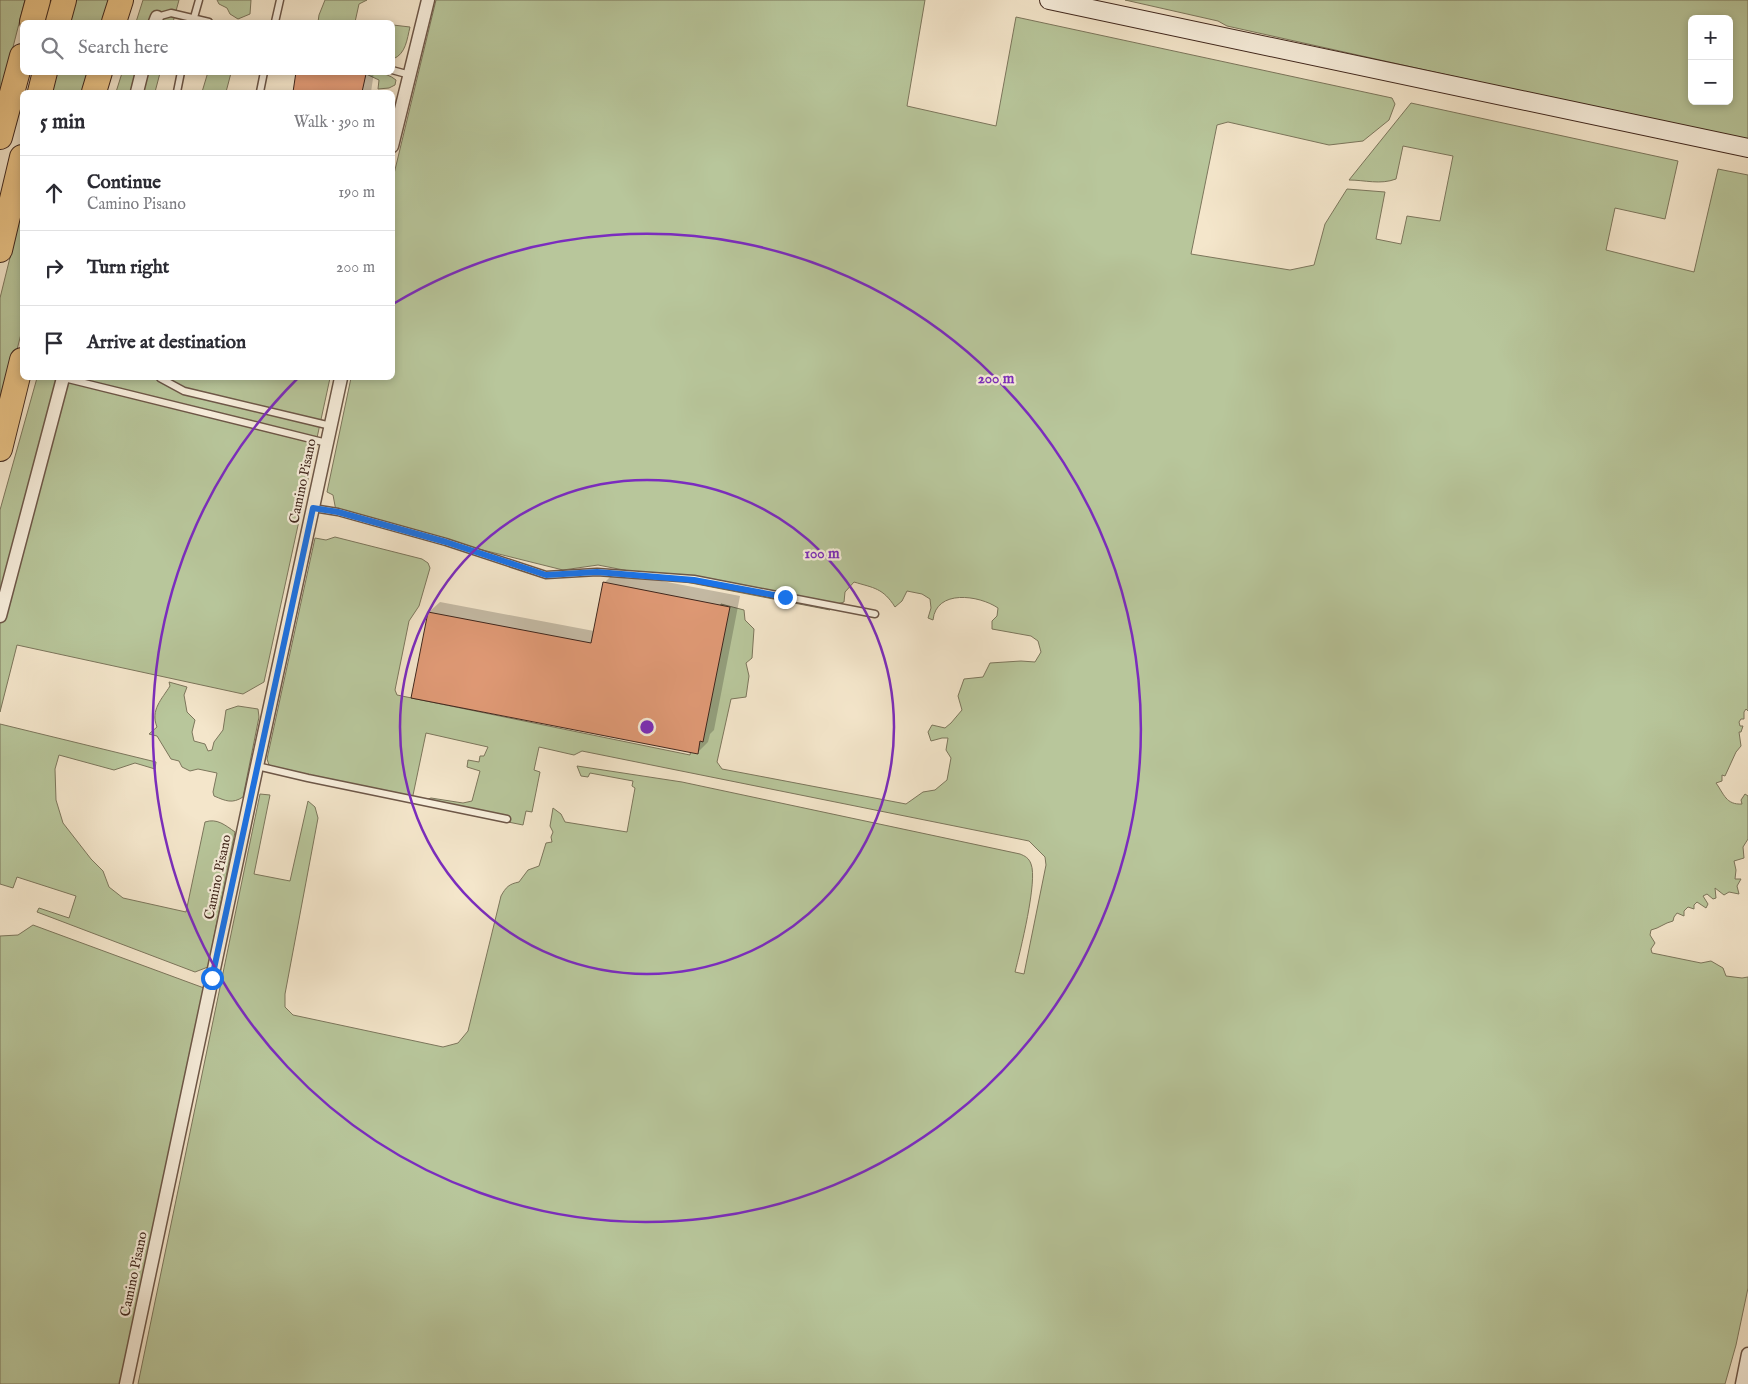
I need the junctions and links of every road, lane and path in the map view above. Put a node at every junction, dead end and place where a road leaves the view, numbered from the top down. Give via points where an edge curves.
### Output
1 (38, 0) edge
2 (64, 0) edge
3 (121, 0) edge
4 (198, 0) edge
5 (280, 0) edge
6 (428, 0) edge
7 (1049, 0) edge
8 (33, 20) edge
9 (59, 20) edge
10 (115, 20) edge
11 (156, 20) edge
12 (191, 20) edge
13 (194, 20) edge
14 (275, 20) edge
15 (20, 63) edge
16 (395, 71) edge
17 (44, 75) edge
18 (99, 75) edge
19 (141, 75) edge
20 (180, 75) edge
21 (263, 75) edge
22 (410, 75) junction
23 (40, 90) edge
24 (95, 90) edge
25 (138, 90) edge
26 (177, 90) edge
27 (260, 90) edge
28 (395, 134) edge
29 (0, 137) edge
30 (1748, 148) edge
31 (20, 165) edge
32 (0, 250) edge
33 (20, 368) edge
34 (62, 380) edge
35 (71, 380) edge
36 (164, 380) edge
37 (341, 380) edge
38 (331, 426) junction
39 (327, 443) junction
40 (0, 448) edge
41 (313, 508) junction
42 (875, 614) dead end
43 (0, 616) edge
44 (257, 766) junction
45 (507, 819) dead end
46 (1748, 1354) edge
47 (126, 1384) edge
48 (1742, 1384) edge

1 - 8 highway
2 - 9 highway
3 - 10 highway
4 - 13 lane
5 - 14 lane
6 - 22 street
7 - 30 street
11 - 12 lane via 172,13
15 - 29 highway
16 - 22 lane
17 - 23 highway
18 - 24 highway
19 - 25 street
20 - 26 lane
21 - 27 lane
22 - 28 street
31 - 32 highway
33 - 40 highway
34 - 43 street
35 - 39 lane
36 - 38 lane via 184,391
37 - 38 street, Camino Pisano
38 - 39 street, Camino Pisano
39 - 41 street, Camino Pisano
41 - 42 lane via 446,542 546,575 597,572 694,580
41 - 44 street, Camino Pisano
44 - 45 lane
44 - 47 street, Camino Pisano
46 - 48 street

